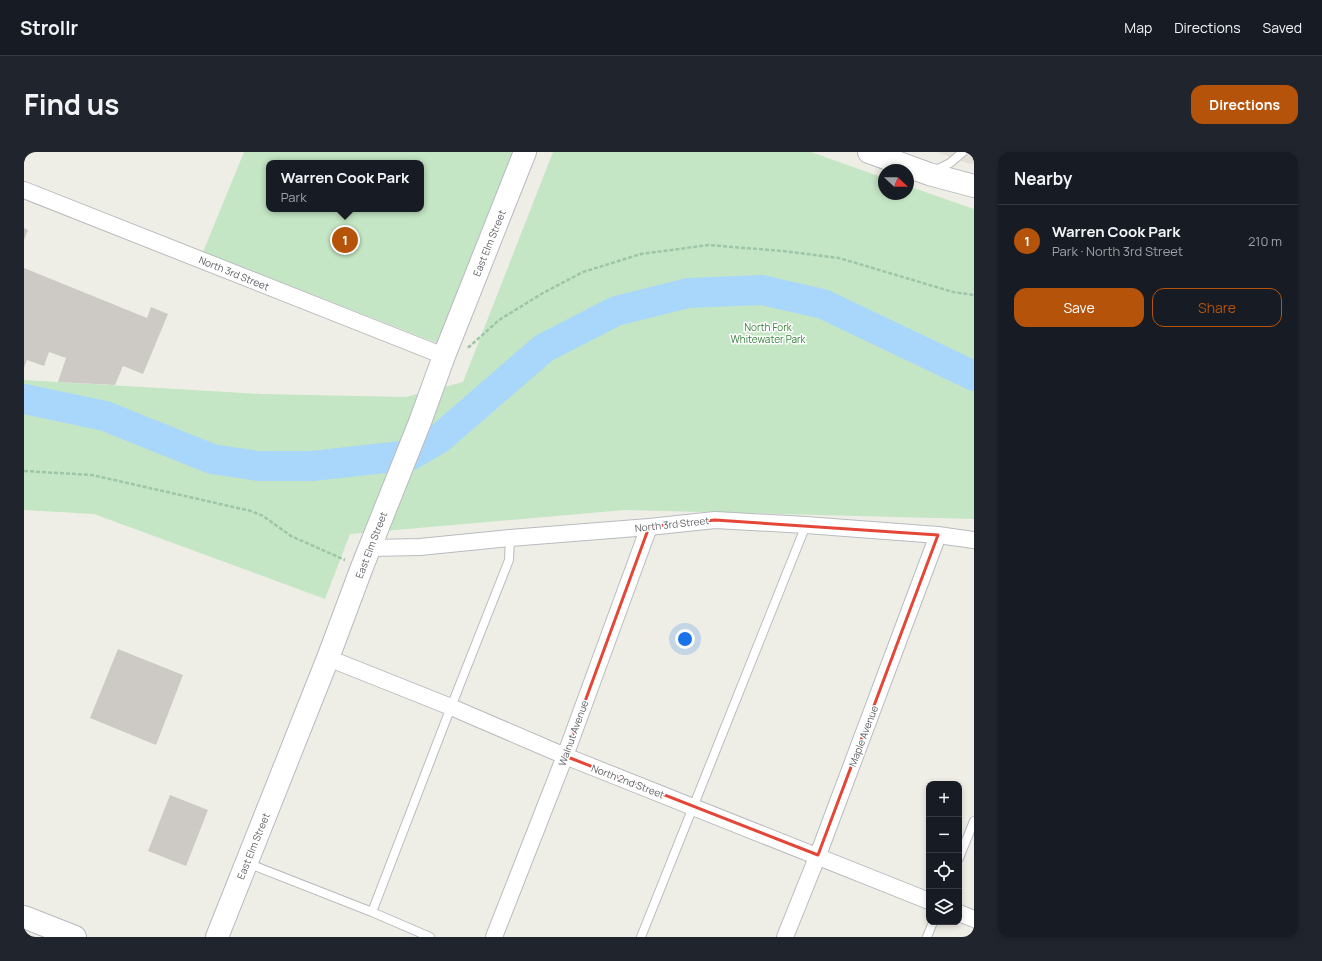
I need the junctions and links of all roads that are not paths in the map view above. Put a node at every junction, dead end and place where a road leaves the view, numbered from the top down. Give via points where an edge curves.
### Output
1 (525, 152) edge
2 (869, 152) edge
3 (963, 152) edge
4 (929, 174) junction
5 (974, 186) edge
6 (24, 190) edge
7 (447, 348) junction
8 (806, 525) junction
9 (649, 527) junction
10 (938, 535) junction
11 (510, 538) junction
12 (974, 540) edge
13 (366, 557) junction
14 (328, 658) junction
15 (451, 707) junction
16 (565, 756) junction
17 (694, 806) junction
18 (974, 821) edge
19 (961, 853) edge
20 (818, 856) junction
21 (247, 863) junction
22 (926, 899) edge
23 (372, 912) junction
24 (962, 914) edge
25 (24, 917) edge
26 (974, 919) edge
27 (932, 925) edge
28 (75, 937) edge
29 (217, 937) edge
30 (430, 937) edge
31 (494, 937) edge
32 (641, 937) edge
33 (785, 937) edge
34 (927, 937) edge

1 - 7 street, East Elm Street
2 - 4 street
3 - 4 lane via 950,163
4 - 5 street
6 - 7 street, North 3rd Street
7 - 13 street, East Elm Street
8 - 9 street, North 3rd Street via 715,520
8 - 10 street, North 3rd Street
8 - 17 lane
9 - 11 street, North 3rd Street
9 - 16 street, Walnut Avenue
10 - 12 street, North 3rd Street
10 - 20 street, Maple Avenue
11 - 13 street, North 3rd Street via 420,547
11 - 15 lane via 510,560
13 - 14 street, East Elm Street
14 - 15 street, North 2nd Street
14 - 21 street, East Elm Street
15 - 16 street, North 2nd Street
15 - 23 lane
16 - 17 street, North 2nd Street
16 - 31 street, Walnut Avenue
17 - 20 street, North 2nd Street
17 - 32 lane
18 - 19 lane
20 - 22 street, North 2nd Street
20 - 33 street, Maple Avenue
21 - 23 lane
21 - 29 street, East Elm Street
23 - 30 lane
24 - 26 street
25 - 28 street
27 - 34 lane

